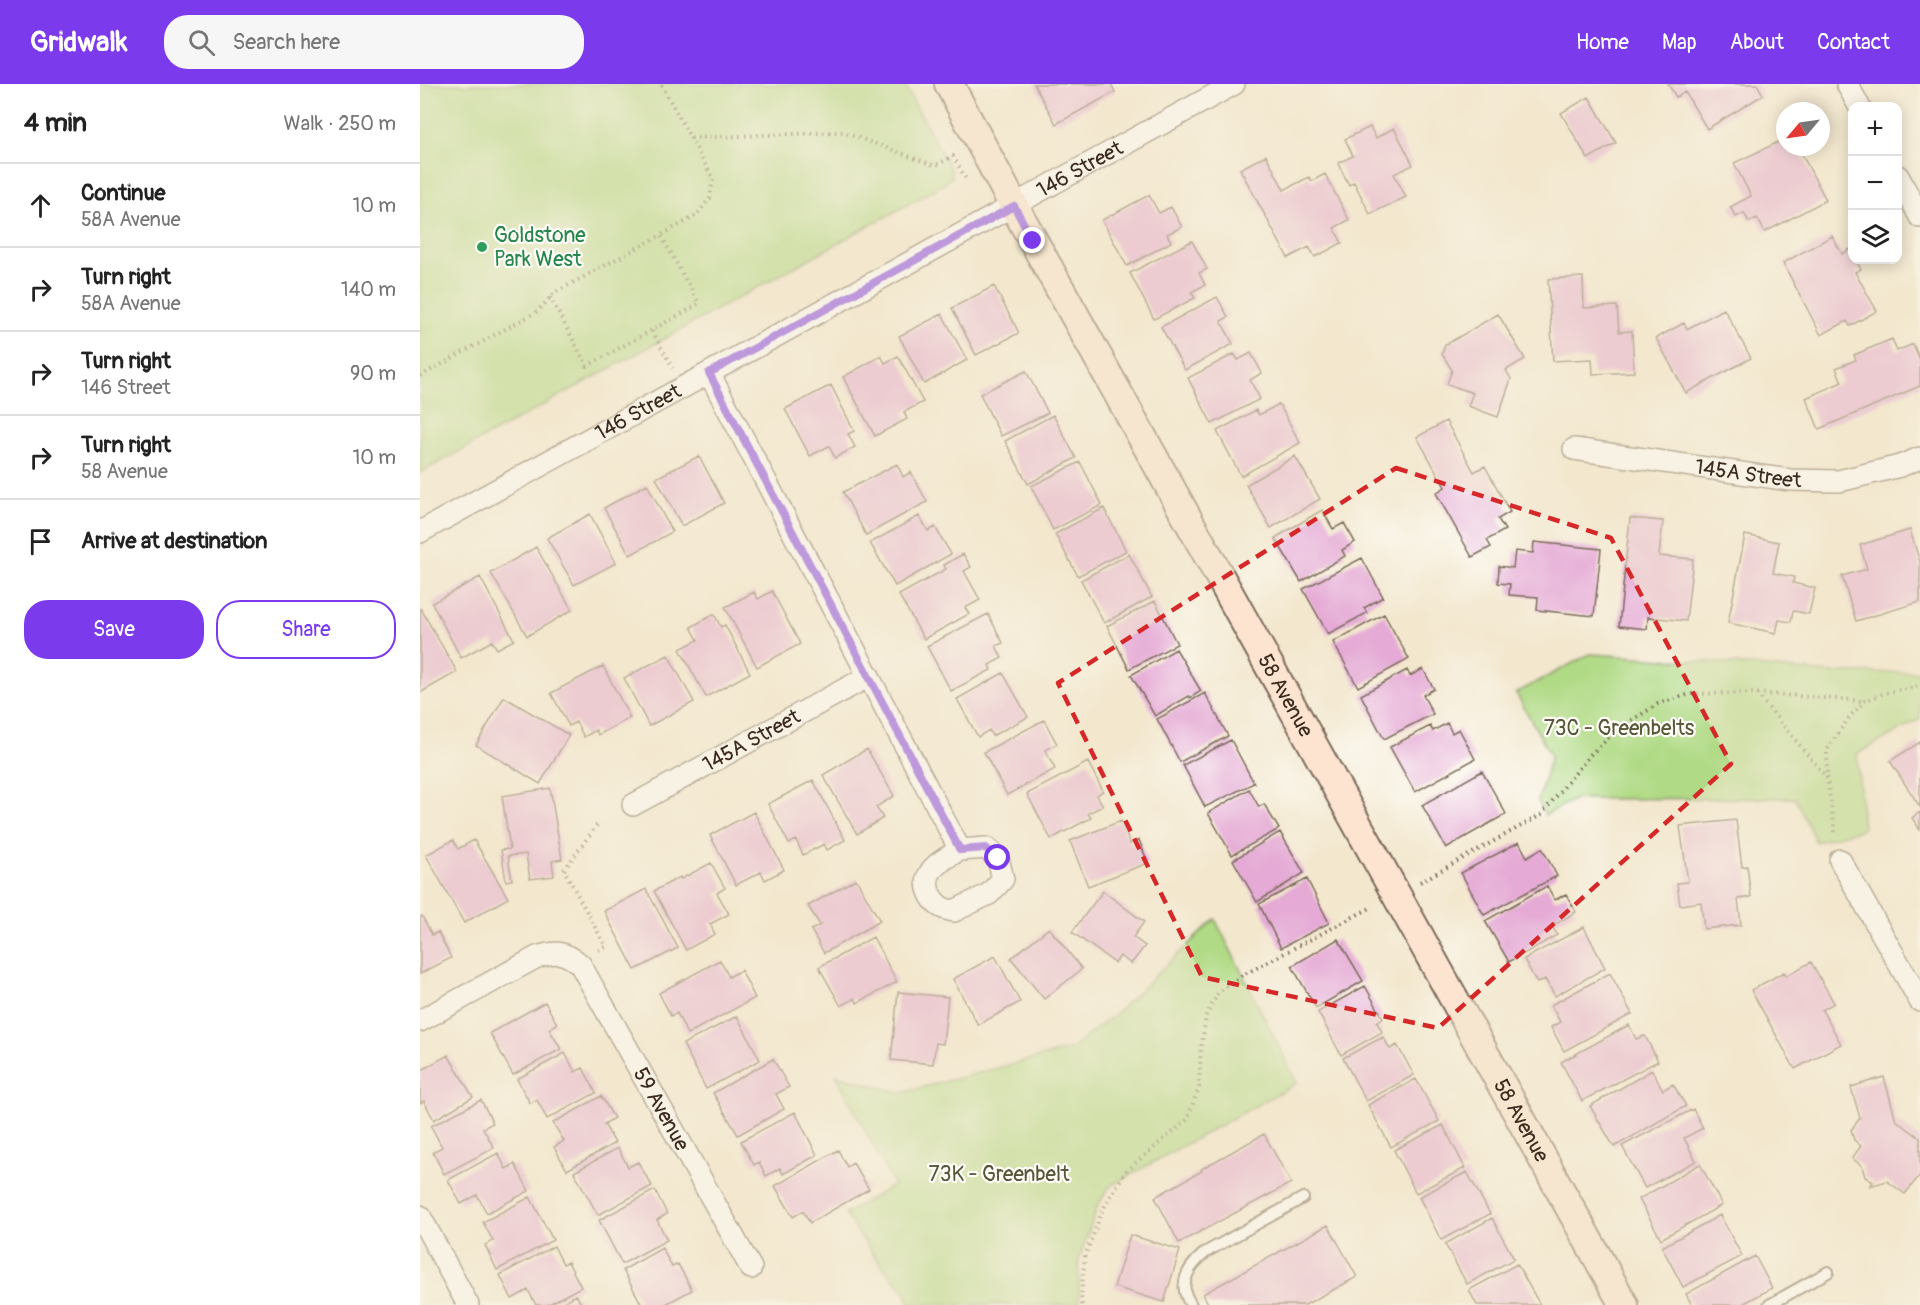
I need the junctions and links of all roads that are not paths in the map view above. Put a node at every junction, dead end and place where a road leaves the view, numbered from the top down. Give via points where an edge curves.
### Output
1 (949, 84) edge
2 (1234, 84) edge
3 (1847, 84) edge
4 (1857, 102) edge
5 (1902, 183) edge
6 (1014, 206) junction
7 (1920, 217) edge
8 (709, 373) junction
9 (1574, 449) dead end
10 (1920, 458) edge
11 (420, 532) edge
12 (869, 676) junction
13 (633, 805) dead end
14 (960, 850) dead end
15 (1840, 860) dead end
16 (1920, 1001) edge
17 (420, 1021) edge
18 (1303, 1198) dead end
19 (420, 1216) edge
20 (751, 1268) dead end
21 (1828, 1272) dead end
22 (468, 1305) edge
23 (1191, 1305) edge
24 (1624, 1305) edge
25 (1769, 1305) edge

1 - 6 street, 58 Avenue
2 - 6 street, 146 Street
3 - 4 street
5 - 7 street
6 - 8 street, 146 Street
6 - 24 street, 58 Avenue
8 - 11 street, 146 Street
8 - 12 street
9 - 10 street, 145A Street via 1790,480 1839,481
12 - 13 street, 145A Street
12 - 14 street
15 - 16 street
17 - 20 street, 59 Avenue via 537,957 551,952 569,955 580,964
18 - 23 lane via 1195,1262 1186,1277 1185,1291
19 - 22 street
21 - 25 lane

